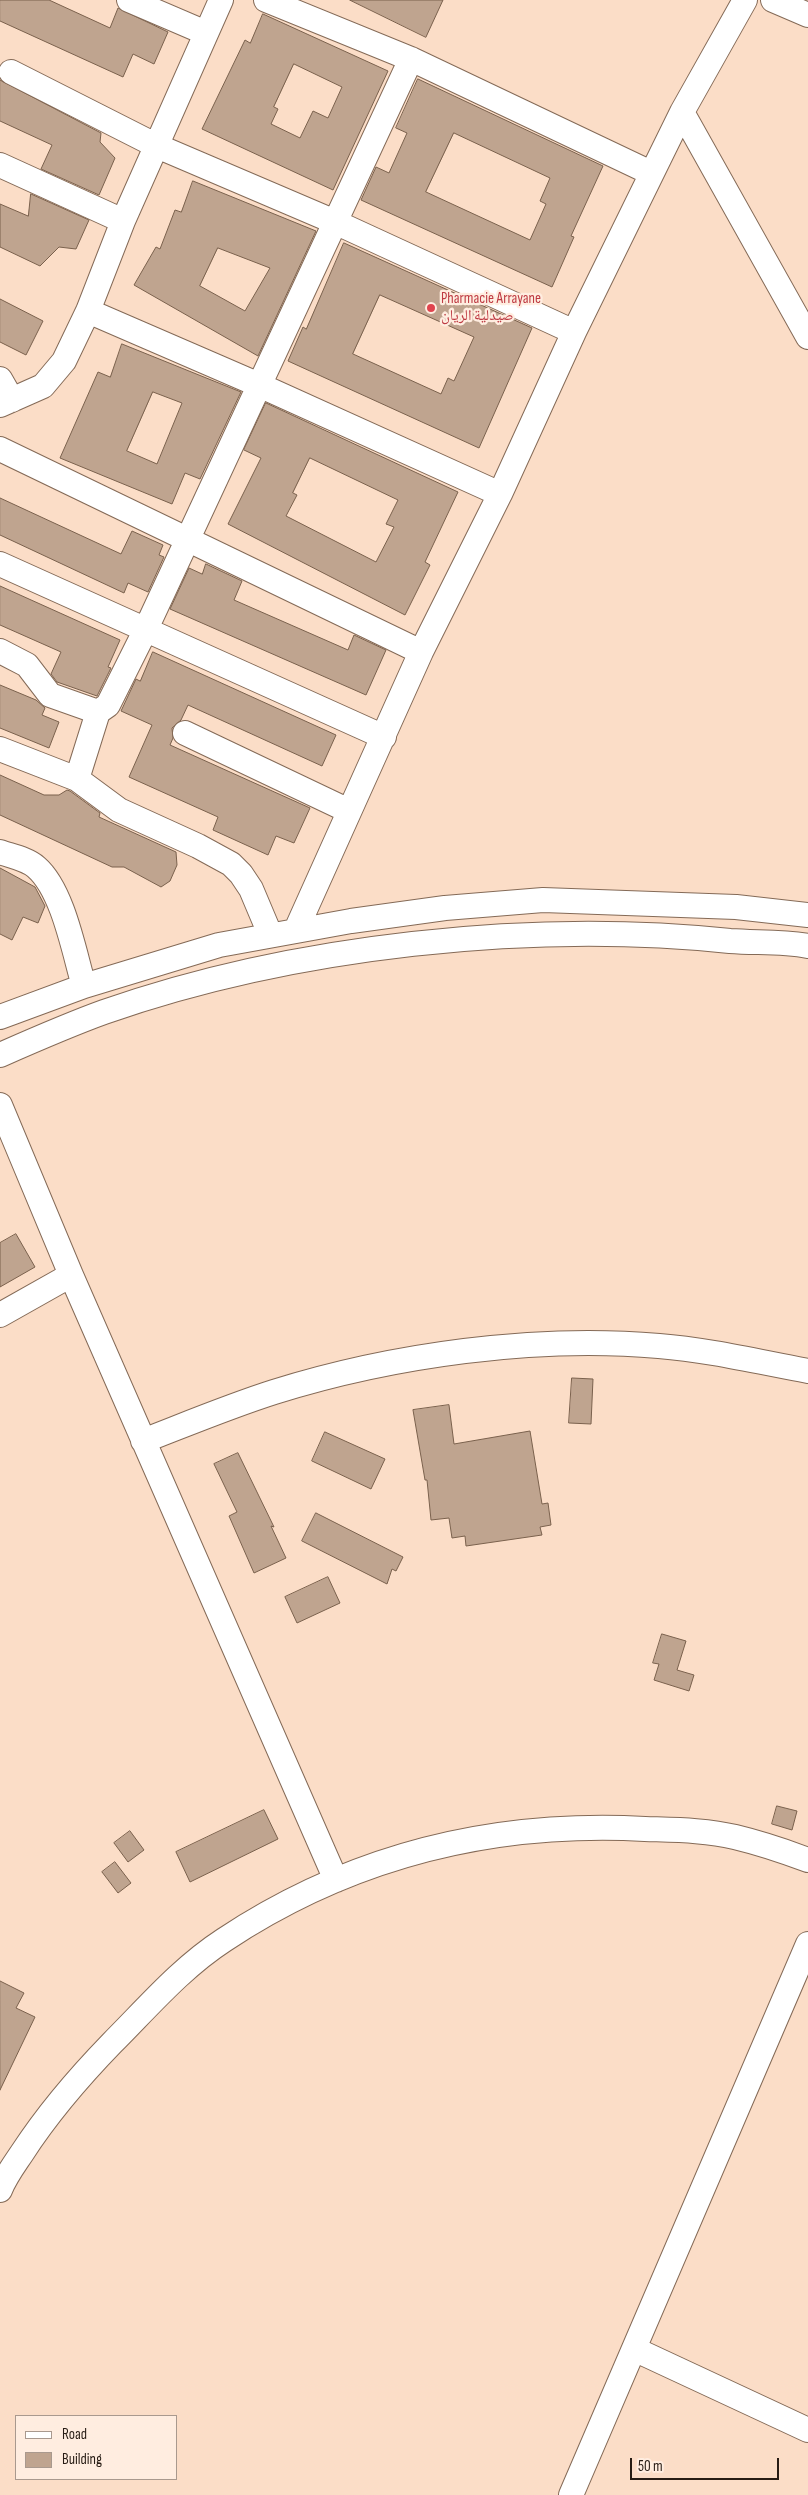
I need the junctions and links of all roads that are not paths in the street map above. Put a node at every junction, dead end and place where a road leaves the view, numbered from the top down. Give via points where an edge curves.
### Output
1 (129, 0) edge
2 (221, 0) edge
3 (266, 0) edge
4 (744, 0) edge
5 (773, 0) edge
6 (808, 15) edge
7 (206, 33) junction
8 (411, 59) junction
9 (12, 72) dead end
10 (682, 112) junction
11 (157, 146) junction
12 (0, 165) edge
13 (651, 173) junction
14 (123, 221) junction
15 (335, 222) junction
16 (88, 311) junction
17 (574, 332) junction
18 (808, 337) edge
19 (0, 379) edge
20 (259, 385) junction
21 (6, 402) edge
22 (0, 449) edge
23 (500, 494) junction
24 (187, 541) junction
25 (0, 564) edge
26 (145, 631) junction
27 (0, 651) edge
28 (421, 652) junction
29 (98, 712) junction
30 (185, 733) dead end
31 (384, 737) junction
32 (0, 749) edge
33 (77, 780) junction
34 (349, 811) junction
35 (0, 852) edge
36 (808, 915) edge
37 (296, 930) junction
38 (270, 934) junction
39 (808, 946) edge
40 (84, 986) junction
41 (0, 1016) edge
42 (0, 1055) edge
43 (0, 1105) edge
44 (71, 1275) junction
45 (0, 1315) edge
46 (808, 1371) edge
47 (143, 1441) junction
48 (808, 1860) edge
49 (336, 1880) junction
50 (808, 1944) edge
51 (0, 2190) edge
52 (634, 2349) junction
53 (808, 2430) edge
54 (573, 2494) edge

1 - 7 street
2 - 7 street
3 - 8 street
4 - 10 street
5 - 6 street
7 - 11 street
8 - 13 street
8 - 15 street
9 - 11 street
10 - 13 street
10 - 18 street
11 - 14 street
11 - 15 street
12 - 14 street
13 - 17 street
14 - 16 street
15 - 17 street
15 - 20 street
16 - 20 street
16 - 21 street via 53,376 37,389
17 - 23 street
19 - 21 street
20 - 23 street
20 - 24 street
22 - 24 street
23 - 28 street
24 - 26 street
24 - 28 street
25 - 26 street
26 - 29 street via 108,705
26 - 31 street
27 - 29 street via 27,665 50,695
28 - 31 street
29 - 33 street
30 - 34 street
31 - 34 street
32 - 33 street
33 - 38 street via 119,810 231,864 251,889
34 - 37 street
35 - 40 street via 34,866 47,880 65,922
36 - 37 street via 736,907 543,900 445,908
37 - 38 street
38 - 40 street via 219,945
39 - 42 street via 691,936 530,934 352,952 220,978 151,997 103,1012
40 - 41 street
43 - 44 street
44 - 45 street
44 - 47 street
46 - 47 street via 660,1346 593,1342 530,1345 427,1357 351,1371 275,1391
47 - 49 street
48 - 49 street via 733,1837 678,1830 595,1826 526,1830 464,1840 400,1857
49 - 51 street via 269,1912 222,1941 167,1986 43,2120
50 - 52 street
52 - 53 street
52 - 54 street

